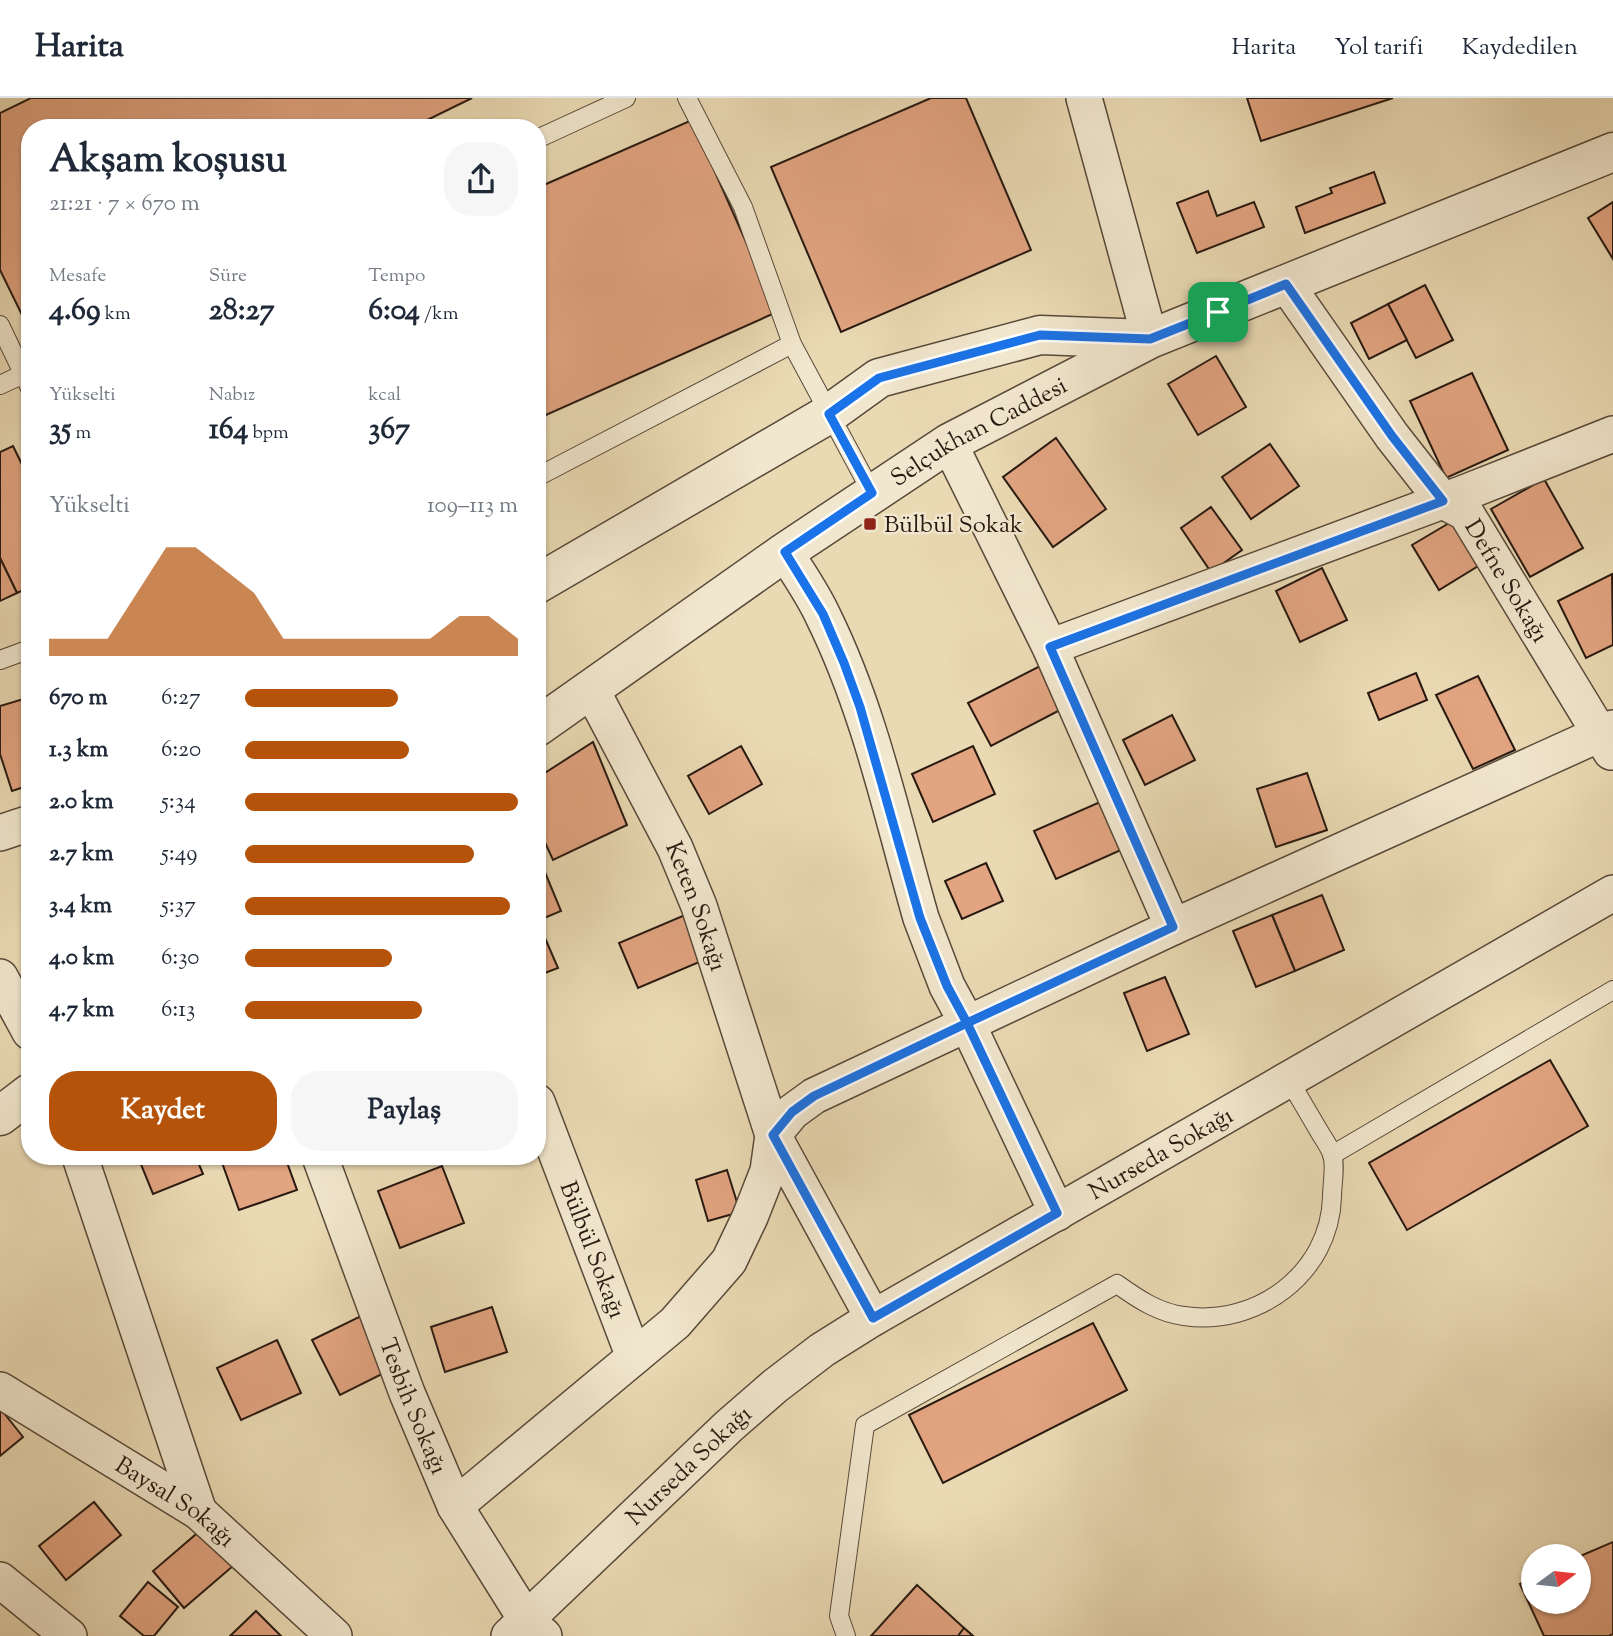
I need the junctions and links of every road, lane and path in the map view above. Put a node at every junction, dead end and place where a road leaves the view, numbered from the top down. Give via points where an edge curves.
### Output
1 (626, 98) edge
2 (687, 98) edge
3 (1084, 98) edge
4 (546, 135) edge
5 (1613, 152) edge
6 (1286, 284) junction
7 (0, 325) edge
8 (1150, 339) junction
9 (792, 344) junction
10 (21, 365) edge
11 (21, 380) edge
12 (0, 385) edge
13 (829, 414) junction
14 (1613, 434) edge
15 (949, 443) junction
16 (546, 472) edge
17 (872, 493) junction
18 (1443, 501) junction
19 (785, 552) junction
20 (546, 579) edge
21 (1050, 647) junction
22 (21, 652) edge
23 (0, 660) edge
24 (591, 689) junction
25 (546, 721) edge
26 (1609, 739) edge
27 (21, 825) edge
28 (0, 833) edge
29 (1613, 893) edge
30 (1173, 927) junction
31 (0, 977) edge
32 (1613, 989) edge
33 (21, 1016) edge
34 (967, 1023) junction
35 (1289, 1080) junction
36 (21, 1100) edge
37 (0, 1116) edge
38 (546, 1126) edge
39 (773, 1135) junction
40 (1332, 1155) junction
41 (83, 1165) edge
42 (323, 1165) edge
43 (1057, 1213) junction
44 (873, 1318) junction
45 (634, 1357) junction
46 (0, 1390) edge
47 (455, 1506) junction
48 (199, 1512) junction
49 (0, 1580) edge
50 (527, 1631) edge
51 (69, 1636) edge
52 (334, 1636) edge
53 (846, 1636) edge

1 - 4 lane
2 - 9 lane via 743,207
3 - 8 street
5 - 6 street, Selçukhan Caddesi
6 - 8 street, Selçukhan Caddesi
6 - 18 street, Defne Sokağı
7 - 10 lane
8 - 13 street, Selçukhan Caddesi via 1040,335 879,378
8 - 15 street, Selçukhan Caddesi
9 - 13 lane
9 - 16 lane
11 - 12 lane
13 - 17 lane
13 - 20 street, Selçukhan Caddesi
14 - 18 street
15 - 17 street, Selçukhan Caddesi
15 - 21 street
17 - 19 street, Selçukhan Caddesi
18 - 21 street
18 - 26 street, Defne Sokağı via 1466,513
19 - 24 street, Selçukhan Caddesi
19 - 34 street via 823,614 844,663 920,918
21 - 30 street
22 - 23 lane
24 - 25 street, Selçukhan Caddesi
24 - 39 street, Keten Sokağı via 675,848 699,906
26 - 30 street
27 - 28 street
29 - 35 street, Nurseda Sokağı
30 - 34 street
31 - 33 street
32 - 40 lane
34 - 39 street via 814,1096 792,1112
34 - 43 street
35 - 40 lane
35 - 43 street, Nurseda Sokağı
36 - 37 street
38 - 45 street, Bülbül Sokağı
39 - 44 street, Keten Sokağı
39 - 45 street via 768,1171 729,1261 676,1323
40 - 53 lane via 1331,1207 1317,1251 1304,1271 1269,1301 1227,1316 1182,1316 1140,1301 1118,1284 865,1425 839,1616
41 - 48 street
42 - 47 street, Tesbih Sokağı via 407,1393
43 - 44 street, Nurseda Sokağı
44 - 50 street, Nurseda Sokağı via 822,1350 729,1426
45 - 47 street
46 - 48 street, Baysal Sokağı
47 - 50 street, Tesbih Sokağı
48 - 52 street, Baysal Sokağı
49 - 51 street

